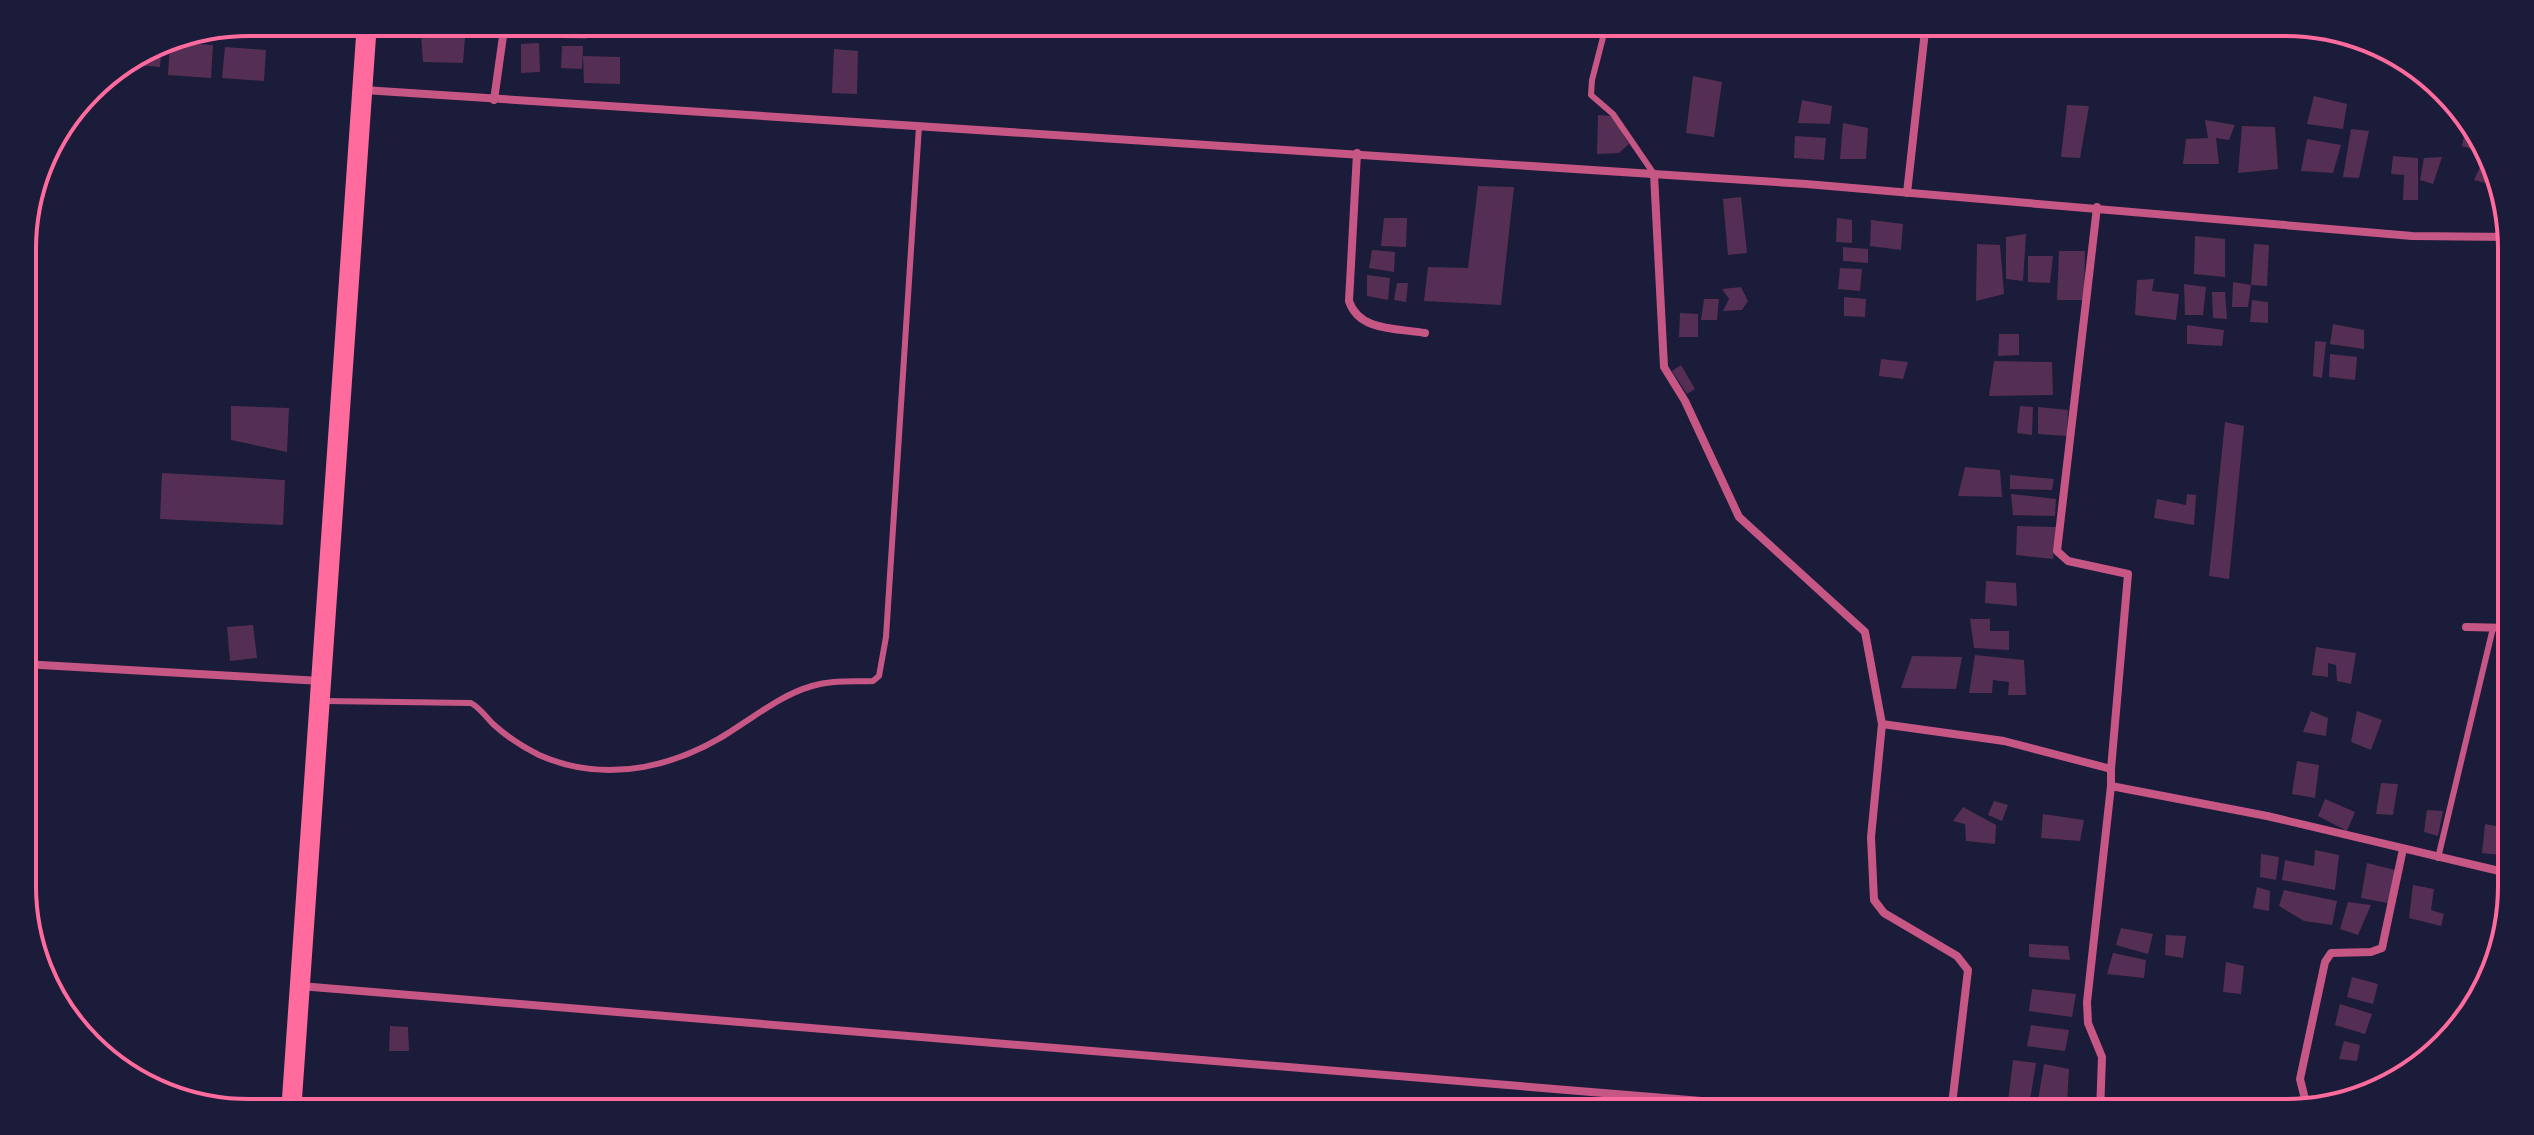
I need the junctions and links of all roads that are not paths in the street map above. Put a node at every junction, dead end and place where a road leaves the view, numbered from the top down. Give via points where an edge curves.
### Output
1 (366, 36) edge
2 (503, 36) edge
3 (1603, 36) edge
4 (1924, 36) edge
5 (364, 90) junction
6 (494, 100) junction
7 (919, 126) junction
8 (1357, 153) junction
9 (1654, 174) junction
10 (1907, 193) junction
11 (2097, 207) junction
12 (2497, 238) edge
13 (1425, 333) dead end
14 (2466, 627) dead end
15 (2493, 628) junction
16 (2498, 628) edge
17 (36, 665) edge
18 (322, 692) junction
19 (1882, 724) junction
20 (2111, 769) junction
21 (2111, 786) junction
22 (2403, 849) junction
23 (2438, 858) junction
24 (2498, 871) edge
25 (300, 986) junction
26 (2305, 1098) edge
27 (292, 1099) edge
28 (1677, 1099) edge
29 (1953, 1099) edge
30 (2100, 1099) edge

1 - 5 main road
2 - 6 street
3 - 9 lane via 1591,95 1613,114
4 - 10 street
5 - 6 street
5 - 18 main road
6 - 7 street
7 - 8 street
7 - 18 lane via 886,637 879,676 873,681 811,686 764,707 692,752 624,771 577,767 541,755 511,738 471,703
8 - 9 street
8 - 13 street via 1349,301 1353,313 1367,323
9 - 10 street
9 - 19 street via 1664,367 1739,517 1865,632
10 - 11 street
11 - 12 street via 2412,236
11 - 20 street via 2057,551 2068,561 2128,574
14 - 15 street
15 - 16 street
15 - 23 lane
17 - 18 street
18 - 25 main road
19 - 20 street via 2004,741
19 - 29 street via 1871,837 1874,900 1884,913 1957,956 1968,970
20 - 21 street
21 - 22 street
21 - 30 street via 2087,1002 2088,1023 2102,1057
22 - 23 street
22 - 26 street via 2382,948 2331,953 2325,962 2300,1079
23 - 24 street
25 - 27 main road
25 - 28 street

